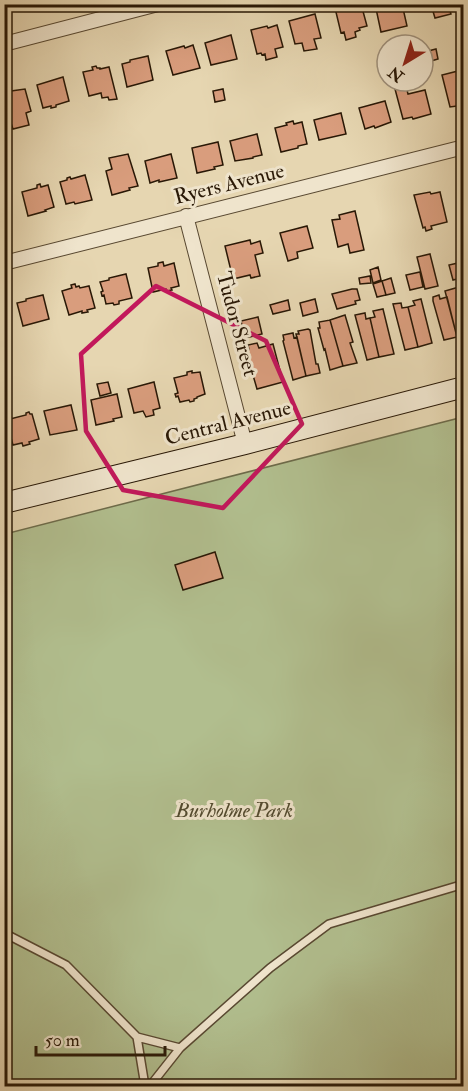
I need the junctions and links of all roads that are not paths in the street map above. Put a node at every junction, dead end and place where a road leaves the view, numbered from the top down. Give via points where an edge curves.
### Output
1 (158, 4) edge
2 (4, 44) edge
3 (464, 147) edge
4 (186, 216) junction
5 (4, 263) edge
6 (464, 387) edge
7 (245, 444) junction
8 (4, 503) edge
9 (464, 884) edge
10 (4, 933) edge
11 (137, 1037) junction
12 (180, 1048) junction
13 (145, 1086) edge
14 (150, 1086) edge

1 - 2 street
3 - 4 street, Ryers Avenue
4 - 5 street, Ryers Avenue
4 - 7 street, Tudor Street
6 - 7 main road, Central Avenue
7 - 8 main road, Central Avenue
9 - 12 lane via 329,924 270,968
10 - 11 lane via 66,965
11 - 12 lane
11 - 13 lane
12 - 14 lane

